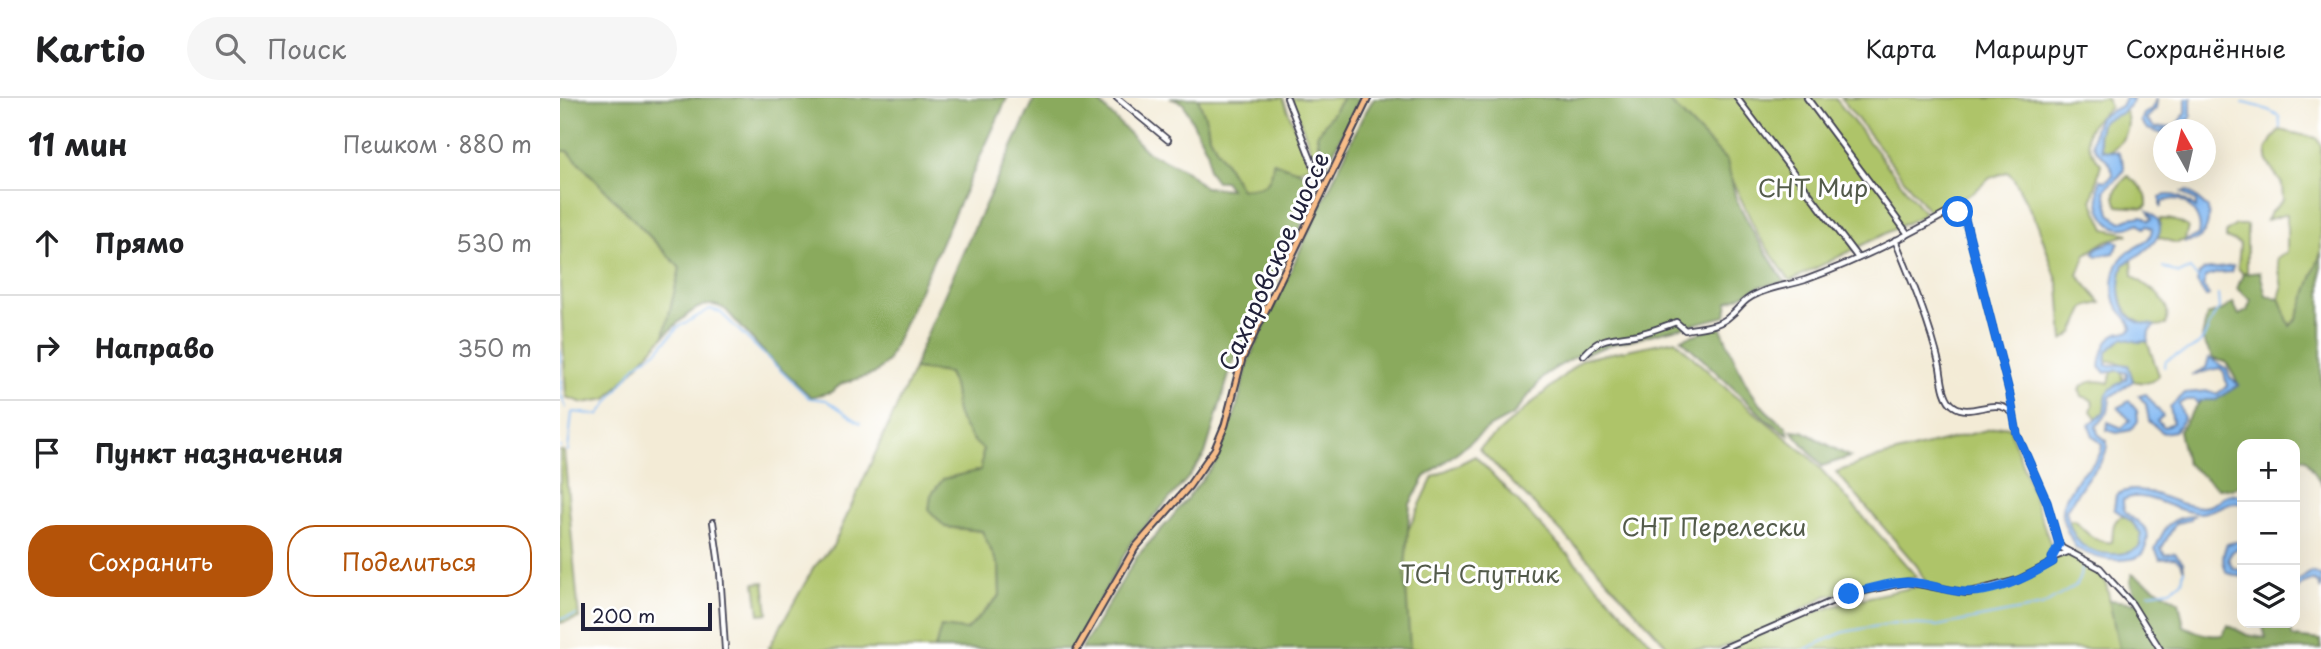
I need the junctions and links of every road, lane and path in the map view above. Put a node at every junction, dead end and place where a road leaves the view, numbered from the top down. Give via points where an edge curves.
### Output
1 (1117, 98) edge
2 (1287, 98) edge
3 (1368, 98) edge
4 (1737, 98) edge
5 (1807, 98) edge
6 (1168, 139) dead end
7 (1324, 190) junction
8 (1908, 234) junction
9 (1895, 240) junction
10 (1857, 258) junction
11 (1779, 277) dead end
12 (1785, 285) junction
13 (1584, 355) dead end
14 (2011, 413) junction
15 (713, 522) dead end
16 (2059, 544) junction
17 (2069, 551) junction
18 (2052, 558) junction
19 (725, 649) edge
20 (1077, 649) edge
21 (1722, 649) edge
22 (2160, 649) edge

1 - 6 street
2 - 7 street
3 - 7 main road, Сахаровское шоссе
4 - 10 street
5 - 8 street
7 - 20 main road, Сахаровское шоссе via 1242,359 1214,449 1184,493 1135,548
8 - 9 street
8 - 14 street via 1951,211 1964,215
9 - 10 street
9 - 14 street via 1951,404 1962,411 1999,406
10 - 12 street
11 - 12 street
12 - 13 street via 1752,296 1720,323 1685,330 1676,322 1594,343
14 - 16 street
15 - 19 street
16 - 17 street
16 - 18 street
17 - 18 street
17 - 22 street via 2106,575 2132,604
18 - 21 street via 2053,562 2018,580 1967,593 1907,582 1849,594

